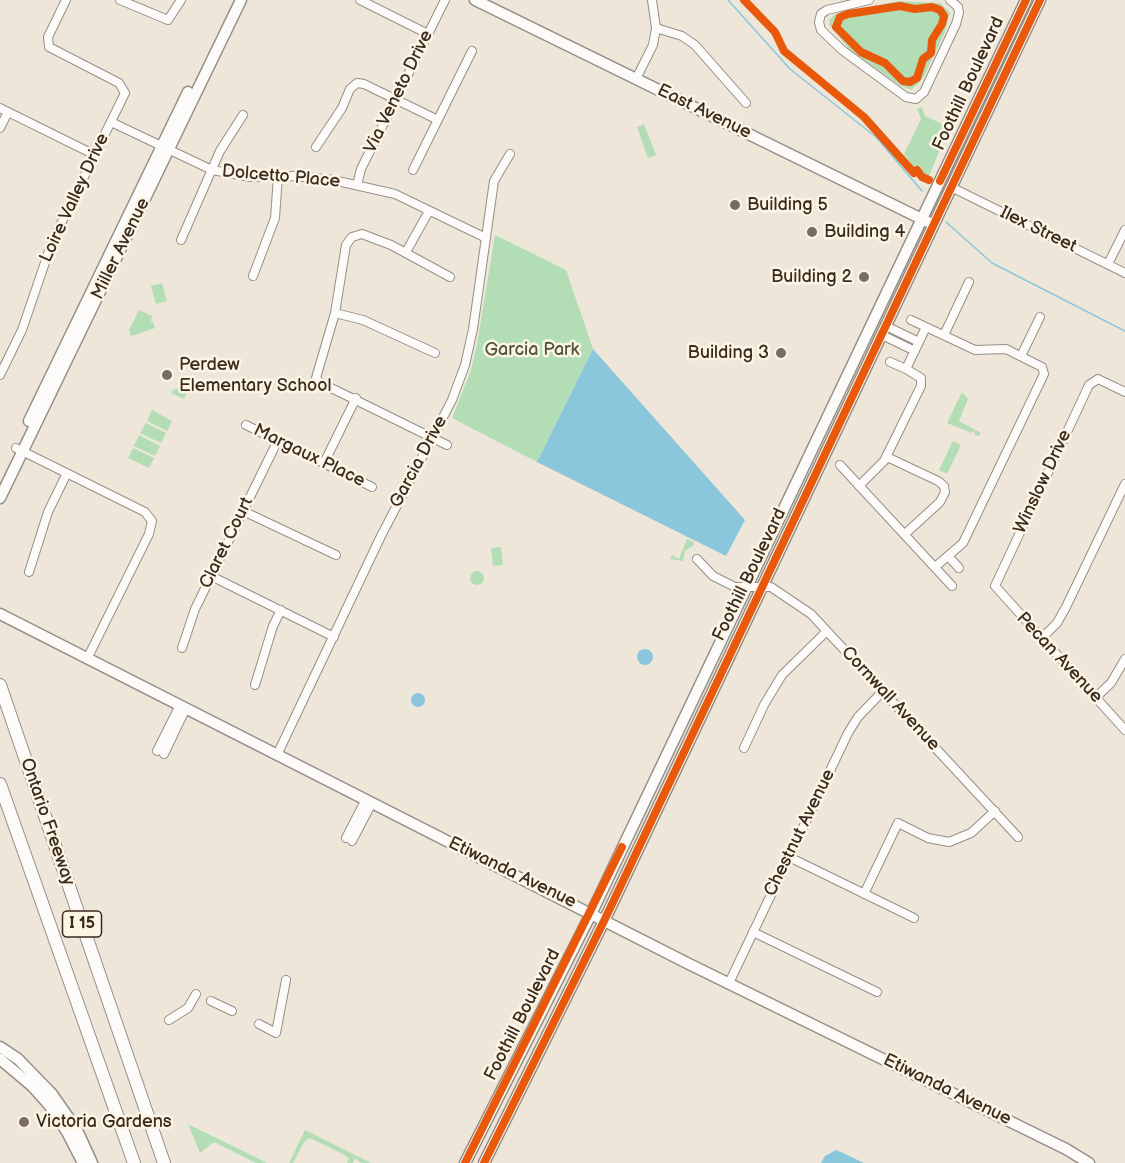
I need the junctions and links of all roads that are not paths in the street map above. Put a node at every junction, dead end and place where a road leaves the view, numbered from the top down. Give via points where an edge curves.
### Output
1 (66, 0) edge
2 (120, 0) edge
3 (181, 0) edge
4 (234, 0) edge
5 (241, 0) edge
6 (360, 0) edge
7 (444, 0) edge
8 (475, 0) edge
9 (652, 0) edge
10 (869, 0) edge
11 (950, 0) edge
12 (1026, 0) edge
13 (1040, 0) edge
14 (858, 1) edge
15 (656, 28) junction
16 (428, 34) junction
17 (472, 51) dead end
18 (636, 79) junction
19 (395, 99) junction
20 (746, 103) dead end
21 (4, 110) edge
22 (243, 115) dead end
23 (438, 120) junction
24 (111, 123) junction
25 (0, 128) edge
26 (316, 147) dead end
27 (165, 150) junction
28 (95, 154) junction
29 (510, 154) dead end
30 (212, 170) junction
31 (413, 170) dead end
32 (279, 176) junction
33 (357, 185) junction
34 (951, 187) junction
35 (429, 211) junction
36 (922, 219) junction
37 (934, 225) junction
38 (1125, 230) edge
39 (486, 238) junction
40 (181, 240) dead end
41 (406, 252) junction
42 (1108, 264) junction
43 (1125, 273) edge
44 (253, 276) dead end
45 (450, 278) dead end
46 (969, 282) dead end
47 (335, 313) junction
48 (1040, 316) dead end
49 (911, 320) dead end
50 (926, 327) junction
51 (884, 330) junction
52 (944, 335) junction
53 (916, 349) junction
54 (0, 352) edge
55 (435, 353) dead end
56 (1021, 356) junction
57 (9, 357) junction
58 (890, 362) dead end
59 (906, 369) junction
60 (0, 375) edge
61 (1125, 392) edge
62 (356, 398) junction
63 (246, 425) dead end
64 (433, 436) junction
65 (278, 440) junction
66 (447, 445) dead end
67 (18, 450) junction
68 (887, 457) junction
69 (324, 463) junction
70 (840, 465) dead end
71 (67, 473) junction
72 (0, 480) edge
73 (1125, 484) edge
74 (859, 486) junction
75 (372, 487) dead end
76 (0, 498) edge
77 (243, 511) junction
78 (904, 534) junction
79 (336, 555) dead end
80 (948, 556) junction
81 (697, 559) dead end
82 (935, 567) junction
83 (959, 567) dead end
84 (29, 572) dead end
85 (212, 576) junction
86 (952, 586) dead end
87 (995, 586) joint
88 (760, 587) junction
89 (747, 588) junction
90 (280, 610) junction
91 (0, 614) edge
92 (827, 631) junction
93 (334, 637) junction
94 (1041, 639) junction
95 (182, 648) dead end
96 (87, 659) junction
97 (1125, 659) edge
98 (0, 685) edge
99 (255, 685) dead end
100 (883, 691) junction
101 (1095, 698) junction
102 (183, 707) junction
103 (1125, 729) edge
104 (744, 748) dead end
105 (160, 753) dead end
106 (277, 754) junction
107 (0, 784) edge
108 (369, 801) junction
109 (994, 811) junction
110 (1018, 837) dead end
111 (349, 840) dead end
112 (789, 857) junction
113 (864, 894) junction
114 (592, 912) junction
115 (914, 918) dead end
116 (605, 919) junction
117 (753, 932) junction
118 (286, 980) dead end
119 (729, 983) junction
120 (877, 992) dead end
121 (196, 994) dead end
122 (211, 1001) dead end
123 (232, 1011) dead end
124 (169, 1020) dead end
125 (259, 1024) dead end
126 (0, 1047) edge
127 (0, 1059) edge
128 (18, 1073) junction
129 (62, 1108) junction
130 (83, 1163) edge
131 (92, 1163) edge
132 (134, 1163) edge
133 (164, 1163) edge
134 (465, 1163) edge
135 (484, 1163) edge
136 (1089, 1163) edge

1 - 24 street, Loire Valley Drive via 48,44 124,89
2 - 3 street via 168,20
4 - 27 main road, Miller Avenue
5 - 27 main road, Miller Avenue
6 - 16 street
7 - 16 street, Via Veneto Drive
8 - 18 main road, East Avenue
9 - 15 street
10 - 14 street
11 - 14 street via 958,6 956,24 924,92 916,99 906,97 821,30 821,14
12 - 36 main road, Foothill Boulevard
13 - 34 main road, Foothill Boulevard
15 - 18 street via 653,45
15 - 20 street via 682,36 695,45
16 - 19 street, Via Veneto Drive
17 - 23 street
18 - 36 main road, East Avenue
19 - 23 street
19 - 26 street via 364,84 354,84
19 - 33 street, Via Veneto Drive
21 - 25 street
21 - 28 street
22 - 30 street
23 - 31 street
24 - 27 street, Dolcetto Place
24 - 28 street, Loire Valley Drive
27 - 30 street, Dolcetto Place
27 - 67 main road, Miller Avenue
28 - 57 street, Loire Valley Drive via 52,242
29 - 39 street, Garcia Drive via 494,181
30 - 32 street, Dolcetto Place via 240,176
30 - 40 street
32 - 33 street, Dolcetto Place
32 - 44 street via 275,218
33 - 35 street, Dolcetto Place via 396,194
34 - 37 main road, Foothill Boulevard
34 - 42 street, Ilex Street
35 - 39 street, Dolcetto Place
35 - 41 street
36 - 37 main road, East Avenue
36 - 89 main road, Foothill Boulevard
37 - 51 main road, Foothill Boulevard
38 - 42 street
39 - 64 street, Garcia Drive via 465,365
41 - 45 street
41 - 47 street via 362,234 352,237 346,245
42 - 43 street, Ilex Street
46 - 52 street
47 - 55 street via 363,320
47 - 62 street via 316,378
48 - 56 street
49 - 50 street
50 - 52 street
50 - 53 street
51 - 53 street
51 - 53 street via 896,342
51 - 88 main road, Foothill Boulevard
52 - 56 street via 975,350 1005,349
53 - 59 street
54 - 57 street
56 - 80 street via 1042,367 1044,374 963,543
57 - 60 street, Loire Valley Drive
58 - 59 street
59 - 68 street via 922,381
61 - 87 street, Winslow Drive via 1094,380
62 - 64 street
62 - 69 street
63 - 65 street, Margaux Place
64 - 66 street
64 - 93 street, Garcia Drive
65 - 69 street, Margaux Place
65 - 77 street, Claret Court
67 - 71 street
67 - 72 main road, Miller Avenue
67 - 76 main road, Miller Avenue
68 - 74 street
68 - 78 street via 938,481 945,492 940,502
69 - 75 street, Margaux Place
70 - 74 street
71 - 84 street via 48,512
71 - 96 street via 145,512 152,520 149,534
73 - 94 street via 1066,608
74 - 78 street
77 - 79 street
77 - 85 street, Claret Court
78 - 82 street
80 - 82 street
80 - 83 street
81 - 89 street via 713,576 735,587
82 - 86 street
85 - 90 street
85 - 95 street, Claret Court
87 - 94 street, Pecan Avenue
88 - 89 street, Cornwall Avenue
88 - 92 street, Cornwall Avenue via 771,587 794,600
88 - 116 main road, Foothill Boulevard
89 - 114 main road, Foothill Boulevard
90 - 93 street
90 - 99 street
91 - 96 main road, Etiwanda Avenue
92 - 100 street, Cornwall Avenue
92 - 104 street via 782,675
93 - 106 street, Garcia Drive
94 - 101 street, Pecan Avenue
96 - 102 main road, Etiwanda Avenue
97 - 101 street via 1111,683
98 - 133 highway, Ontario Freeway / I 15
100 - 109 street, Cornwall Avenue
100 - 112 street, Chestnut Avenue via 851,727
101 - 103 street, Pecan Avenue
102 - 105 street
102 - 106 main road, Etiwanda Avenue
106 - 108 main road, Etiwanda Avenue
107 - 132 highway, Ontario Freeway / I 15
108 - 111 street
108 - 114 main road, Etiwanda Avenue
109 - 110 street, Cornwall Avenue
109 - 113 street via 971,833 949,842 928,838 898,823
112 - 113 street
112 - 117 street, Chestnut Avenue
113 - 115 street
114 - 116 main road, Etiwanda Avenue
114 - 134 main road, Foothill Boulevard
116 - 119 main road, Etiwanda Avenue
116 - 135 main road, Foothill Boulevard
117 - 119 street, Chestnut Avenue
117 - 120 street
118 - 125 street via 276,1033
119 - 136 main road, Etiwanda Avenue
121 - 124 street via 188,1008
122 - 123 street
126 - 129 main road via 40,1079
127 - 128 main road
128 - 129 main road via 24,1072
128 - 130 main road via 49,1105
129 - 131 main road

